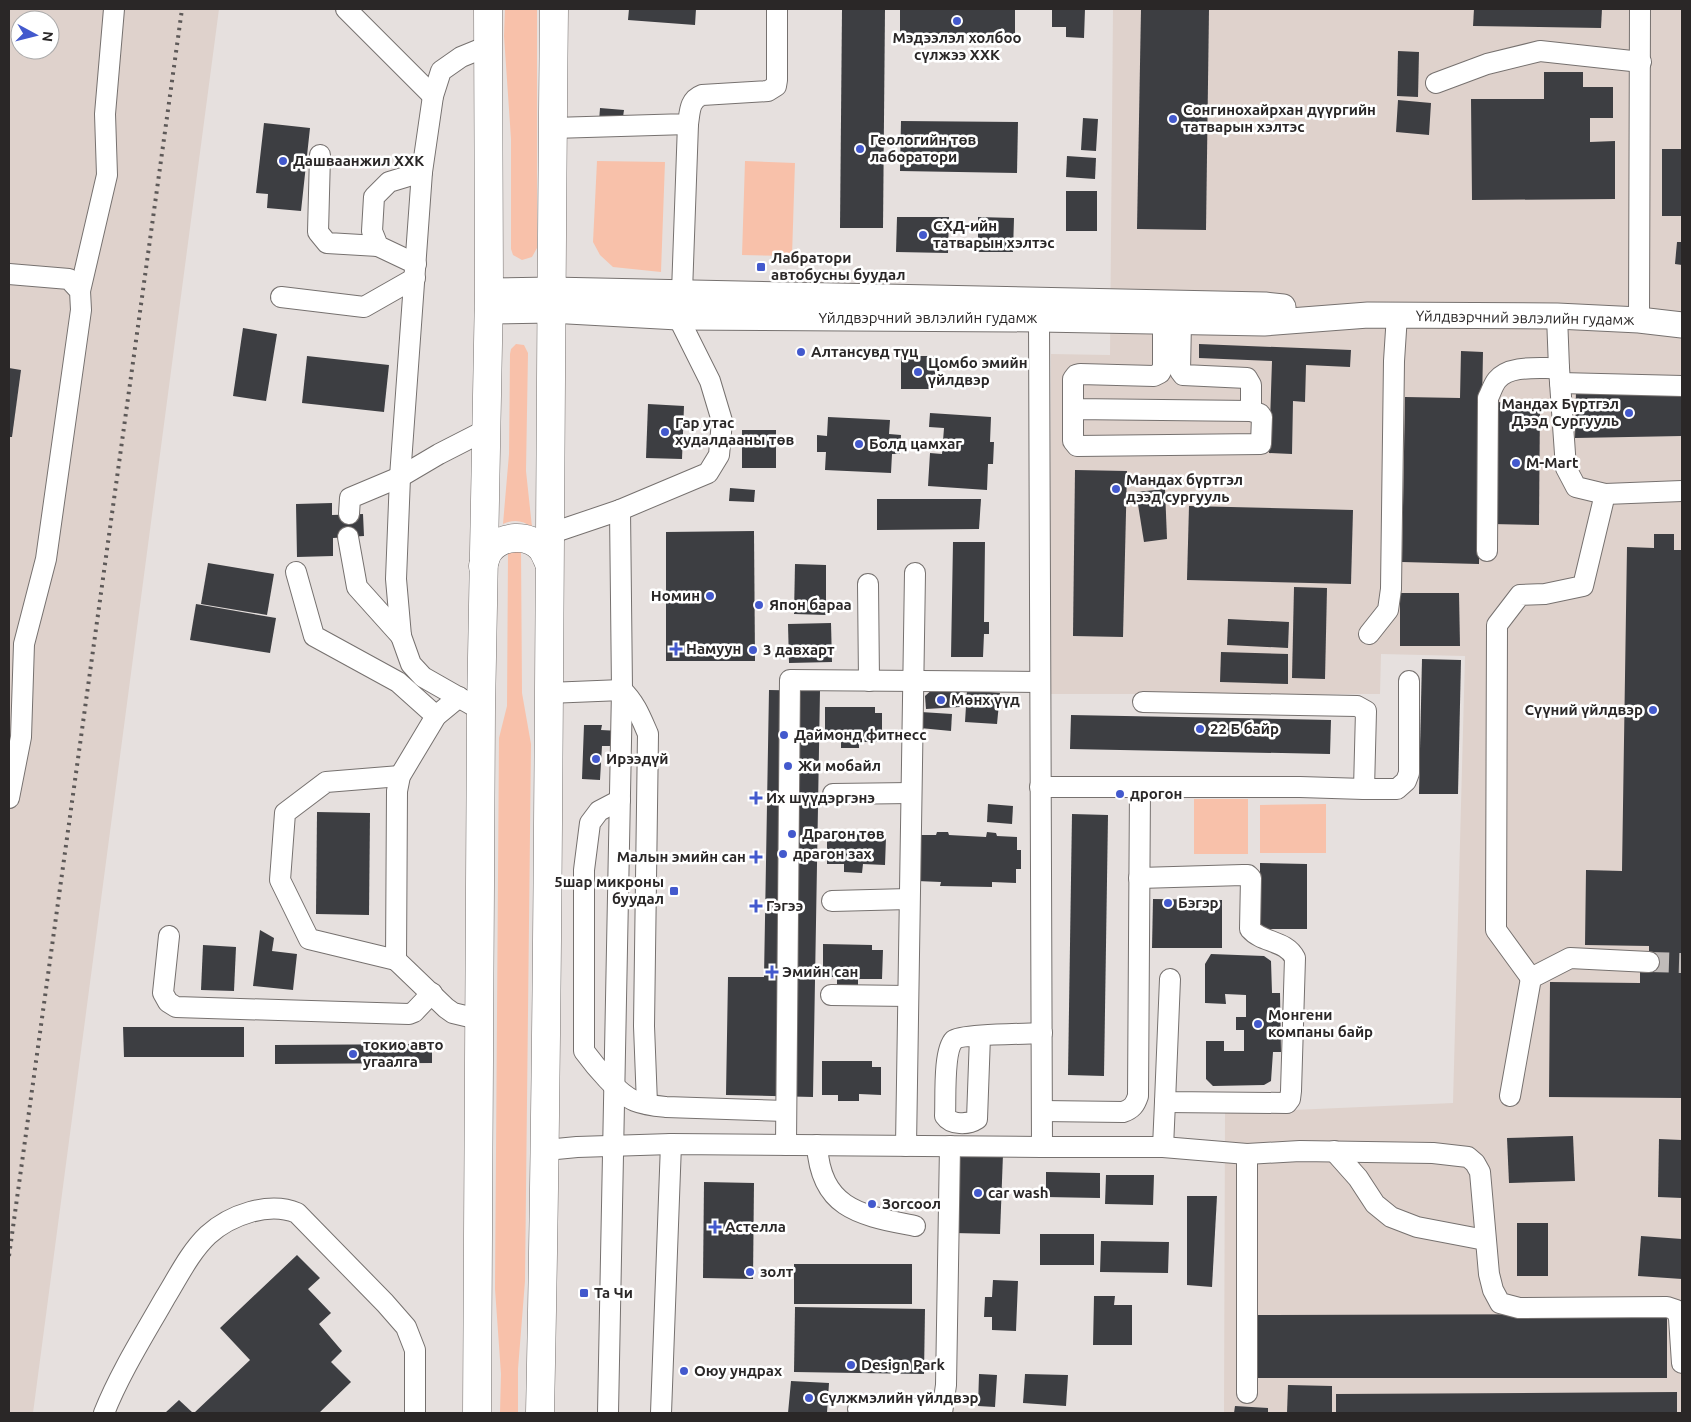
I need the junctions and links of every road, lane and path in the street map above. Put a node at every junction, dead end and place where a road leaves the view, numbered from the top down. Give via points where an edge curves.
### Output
1 (114, 9) edge
2 (346, 9) edge
3 (488, 9) edge
4 (554, 9) edge
5 (777, 9) edge
6 (1640, 9) edge
7 (488, 46) junction
8 (1641, 62) junction
9 (1436, 83) dead end
10 (433, 96) junction
11 (688, 124) junction
12 (553, 128) junction
13 (320, 155) dead end
14 (422, 172) junction
15 (378, 246) junction
16 (415, 271) junction
17 (9, 274) edge
18 (80, 291) junction
19 (281, 297) dead end
20 (551, 300) junction
21 (488, 301) junction
22 (680, 304) junction
23 (1368, 315) junction
24 (1397, 315) junction
25 (1557, 316) junction
26 (1039, 319) junction
27 (1640, 320) junction
28 (1172, 321) junction
29 (1682, 325) edge
30 (1559, 376) junction
31 (1682, 386) edge
32 (1073, 409) junction
33 (1251, 411) junction
34 (486, 430) junction
35 (400, 477) junction
36 (1682, 491) edge
37 (1606, 494) junction
38 (620, 510) junction
39 (349, 514) dead end
40 (549, 534) junction
41 (348, 537) dead end
42 (1486, 551) dead end
43 (549, 563) junction
44 (483, 566) junction
45 (296, 572) dead end
46 (915, 573) dead end
47 (868, 584) dead end
48 (1369, 634) dead end
49 (401, 636) junction
50 (869, 681) junction
51 (912, 681) junction
52 (1409, 681) dead end
53 (1040, 682) junction
54 (622, 690) junction
55 (548, 693) junction
56 (1143, 702) dead end
57 (470, 704) junction
58 (436, 716) junction
59 (400, 776) junction
60 (1040, 787) junction
61 (1140, 787) junction
62 (1364, 789) junction
63 (910, 793) junction
64 (834, 794) dead end
65 (9, 798) edge
66 (620, 800) junction
67 (587, 852) junction
68 (619, 853) junction
69 (1139, 878) junction
70 (909, 899) junction
71 (832, 900) dead end
72 (169, 936) dead end
73 (396, 960) junction
74 (1649, 962) tunnel mouth
75 (1531, 978) junction
76 (1170, 979) dead end
77 (432, 993) junction
78 (831, 995) dead end
79 (908, 996) junction
80 (478, 1019) junction
81 (644, 1026) junction
82 (616, 1028) junction
83 (1042, 1033) junction
84 (980, 1036) dead end
85 (615, 1086) junction
86 (1510, 1096) dead end
87 (1165, 1102) junction
88 (647, 1104) junction
89 (786, 1111) junction
90 (1042, 1111) junction
91 (671, 1144) junction
92 (786, 1145) junction
93 (817, 1145) junction
94 (614, 1146) junction
95 (906, 1146) junction
96 (950, 1146) junction
97 (1042, 1147) junction
98 (1163, 1147) junction
99 (546, 1150) junction
100 (1334, 1151) junction
101 (1247, 1154) junction
102 (915, 1226) dead end
103 (1485, 1240) junction
104 (1682, 1363) edge
105 (1247, 1392) dead end
106 (858, 1409) dead end
107 (942, 1411) edge
108 (104, 1413) edge
109 (415, 1413) edge
110 (477, 1413) edge
111 (540, 1413) edge
112 (608, 1413) edge
113 (661, 1413) edge

1 - 18 street via 105,114 107,175
2 - 10 street
3 - 7 highway
4 - 12 highway
5 - 11 street via 776,86 768,91 702,95 692,103
6 - 8 street
7 - 10 street via 441,71
7 - 21 highway
8 - 9 street via 1540,51 1487,64
8 - 27 street
10 - 14 street
11 - 12 street
11 - 22 street
12 - 20 highway
13 - 15 street via 318,232 327,243
14 - 15 street via 389,182 374,197 372,231
14 - 16 street
15 - 16 street
16 - 19 street via 364,307
16 - 35 street
17 - 18 street via 69,280
18 - 65 street via 46,559 24,644 20,737
20 - 21 main road, Үйлдвэрчний эвлэлийн гудамж
20 - 22 main road, Үйлдвэрчний эвлэлийн гудамж
20 - 40 highway
21 - 34 highway
22 - 23 main road, Үйлдвэрчний эвлэлийн гудамж via 1264,305
22 - 26 main road, Үйлдвэрчний эвлэлийн гудамж
22 - 38 street via 722,421 719,455 708,473
23 - 24 main road, Үйлдвэрчний эвлэлийн гудамж
23 - 28 main road, Үйлдвэрчний эвлэлийн гудамж via 1264,323
24 - 25 main road, Үйлдвэрчний эвлэлийн гудамж
24 - 48 street via 1391,589 1388,610
25 - 27 main road, Үйлдвэрчний эвлэлийн гудамж
25 - 30 street
26 - 28 main road, Үйлдвэрчний эвлэлийн гудамж
26 - 53 street
27 - 29 main road, Үйлдвэрчний эвлэлийн гудамж
28 - 32 street via 1160,373 1154,376 1076,375 1073,379
28 - 33 street via 1183,375 1247,378 1252,384
30 - 31 street
30 - 37 street via 1566,468 1576,487
30 - 42 street via 1516,370 1504,373 1497,379 1488,398
32 - 33 street
32 - 33 street via 1073,441 1077,446 1257,445 1260,444 1262,417
34 - 35 street
34 - 44 highway
35 - 39 street via 350,498
35 - 49 street via 396,579
36 - 37 street
37 - 75 street via 1583,586 1545,594 1520,595 1496,624 1496,930
38 - 40 street
38 - 54 street
40 - 43 highway
41 - 49 street via 357,587
43 - 44 highway via 541,548 529,540 514,537 500,542 489,552
43 - 55 highway
44 - 57 highway
45 - 58 street via 314,636 398,682
46 - 51 street
47 - 50 street
49 - 57 street via 412,664 424,677
50 - 51 street
50 - 89 street via 790,680
51 - 53 street
51 - 63 street
52 - 62 street via 1410,773 1397,788
53 - 60 street
54 - 55 street
54 - 66 street
54 - 81 street via 630,698 648,734
55 - 99 highway
56 - 62 street via 1357,706 1366,711
57 - 58 street
57 - 80 highway
58 - 59 street
59 - 73 street via 397,791
59 - 73 street via 326,782 285,813 280,880 309,940
60 - 61 street
60 - 83 street
61 - 62 street
61 - 69 street
63 - 64 street
63 - 70 street
66 - 67 street via 599,811 590,822
66 - 68 street
67 - 68 street
67 - 85 street via 584,870 584,1051
68 - 82 street
69 - 87 street via 1248,875 1251,878 1250,929 1288,948 1295,958 1290,1100 1287,1103
69 - 90 street via 1136,1102 1123,1112
70 - 71 street
70 - 79 street
72 - 77 street via 163,993 176,1007 409,1014
73 - 77 street
74 - 75 street via 1570,958
75 - 86 street
76 - 87 street
77 - 80 street via 453,1013
78 - 79 street
79 - 95 street
80 - 110 highway
81 - 82 street
81 - 88 street
82 - 85 street
83 - 84 street
83 - 90 street
85 - 88 street via 633,1100
85 - 94 street
87 - 98 street
88 - 89 street
89 - 92 street
90 - 97 street
91 - 92 street
91 - 94 street
91 - 113 street
92 - 93 street
93 - 95 street
93 - 102 street via 819,1166 827,1186 840,1202 862,1214
94 - 99 street
94 - 112 street
95 - 96 street
96 - 97 street
96 - 107 street via 946,1385
97 - 98 street
98 - 101 street
99 - 111 highway
100 - 101 street
100 - 103 street via 1375,1204 1391,1216 1416,1227
100 - 103 street via 1468,1157 1480,1172
101 - 105 street
103 - 104 street via 1488,1274 1500,1303 1519,1308 1667,1307 1676,1310 1679,1318
106 - 107 street
108 - 109 street via 139,1342 189,1258 208,1235 228,1221 251,1212 276,1209 297,1213 406,1327 415,1350

